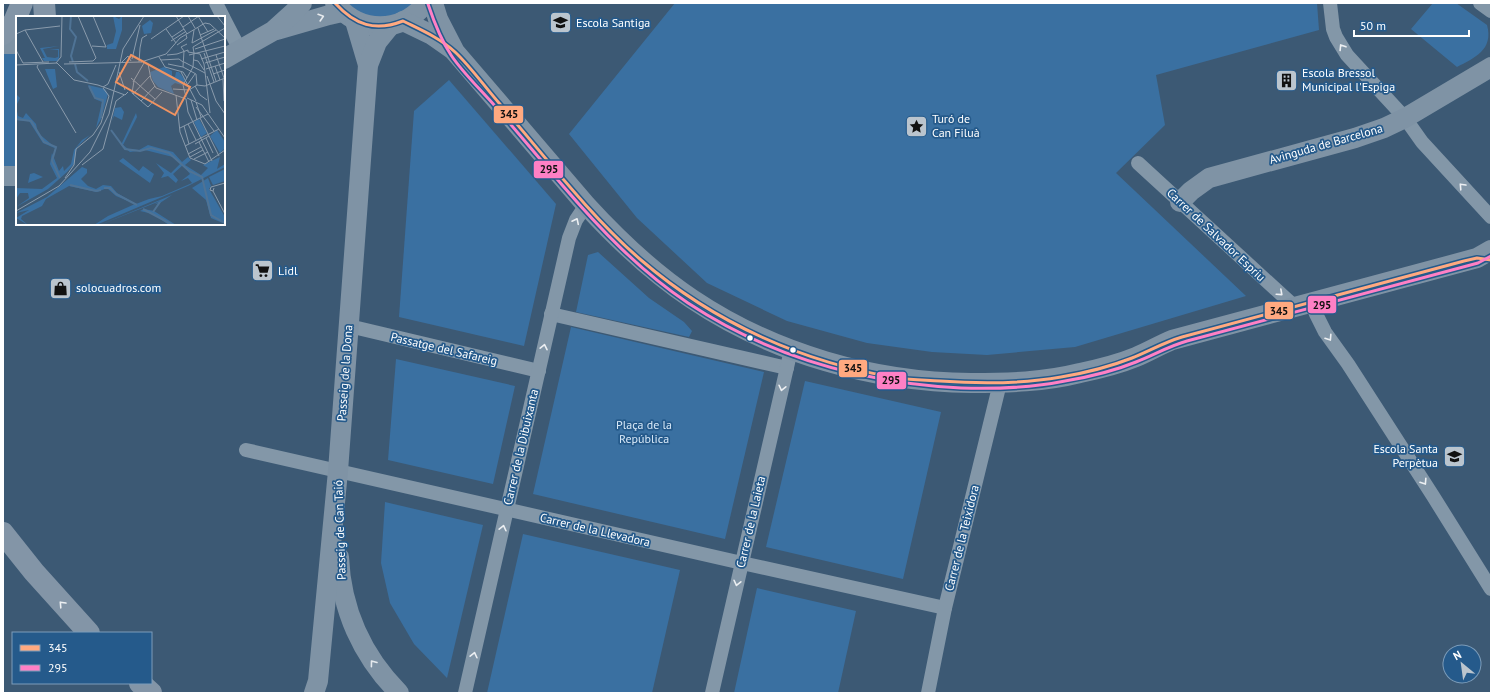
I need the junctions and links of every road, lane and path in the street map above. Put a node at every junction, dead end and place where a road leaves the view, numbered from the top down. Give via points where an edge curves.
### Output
1 (22, 3) edge
2 (44, 3) edge
3 (216, 3) edge
4 (302, 3) edge
5 (426, 3) edge
6 (433, 3) edge
7 (1330, 3) edge
8 (1480, 3) edge
9 (1491, 11) edge
10 (344, 12) edge
11 (17, 16) edge
12 (45, 16) edge
13 (223, 16) edge
14 (16, 17) edge
15 (225, 22) edge
16 (396, 23) junction
17 (273, 31) junction
18 (3, 34) edge
19 (3, 44) edge
20 (16, 44) edge
21 (455, 52) junction
22 (232, 54) edge
23 (368, 65) junction
24 (1491, 67) edge
25 (1405, 118) junction
26 (1138, 163) dead end
27 (1180, 202) junction
28 (586, 205) junction
29 (1491, 217) edge
30 (1486, 256) edge
31 (1303, 305) junction
32 (551, 314) junction
33 (349, 326) junction
34 (789, 359) junction
35 (539, 371) junction
36 (1000, 383) junction
37 (246, 450) dead end
38 (338, 471) junction
39 (507, 510) junction
40 (3, 533) edge
41 (742, 564) junction
42 (1491, 589) edge
43 (945, 608) junction
44 (88, 632) edge
45 (141, 684) edge
46 (317, 689) edge
47 (151, 693) edge
48 (399, 693) edge
49 (465, 693) edge
50 (712, 693) edge
51 (928, 693) edge

1 - 11 highway
2 - 12 highway
3 - 13 street
4 - 17 main road
5 - 16 main road, Passeig de la Dona via 418,11
6 - 21 main road
25 -> 7 street via 1340,45 1333,29
8 - 9 street
10 - 16 main road via 377,26
17 -> 10 main road
10 - 23 main road, Passeig de la Dona
14 - 18 highway
15 - 22 street
16 - 21 main road via 417,26
16 - 23 main road, Passeig de la Dona via 377,42
17 - 22 main road
19 - 20 main road
21 - 28 main road
23 - 33 main road, Passeig de la Dona
24 - 25 main road, Avinguda de Barcelona
25 - 27 main road, Avinguda de Barcelona via 1354,138 1209,178
29 -> 25 street via 1422,142
26 - 27 street, Carrer de Salvador Espriu
27 -> 31 street, Carrer de Salvador Espriu
32 -> 28 street, Carrer de la Dibuixanta via 569,238 576,220
28 - 34 main road via 642,260 692,300
30 - 31 main road
31 - 36 main road via 1172,340 1137,356 1080,373 1044,380
31 -> 42 street, Carrer de Salvador Espriu via 1316,314 1325,332 1429,489
32 - 34 street
35 -> 32 street, Carrer de la Dibuixanta
33 - 35 street, Passatge del Safareig
33 - 38 main road, Passeig de la Dona
34 - 36 main road via 899,378
34 -> 41 street, Carrer de la Laieta
35 - 39 street, Carrer de la Dibuixanta
36 - 43 street, Carrer de la Teixidora
37 - 38 street, Carrer de la Llevadora
38 - 39 street, Carrer de la Llevadora
38 - 46 main road, Passeig de la Dona
48 -> 38 main road, Passeig de Can Taió via 369,657 353,626 346,605 339,558
39 - 41 street, Carrer de la Llevadora
49 -> 39 street, Carrer de la Dibuixanta
44 -> 40 highway
41 - 43 street, Carrer de la Llevadora
41 -> 50 street, Carrer de la Laieta
43 - 51 street, Carrer de la Teixidora
45 - 47 highway

